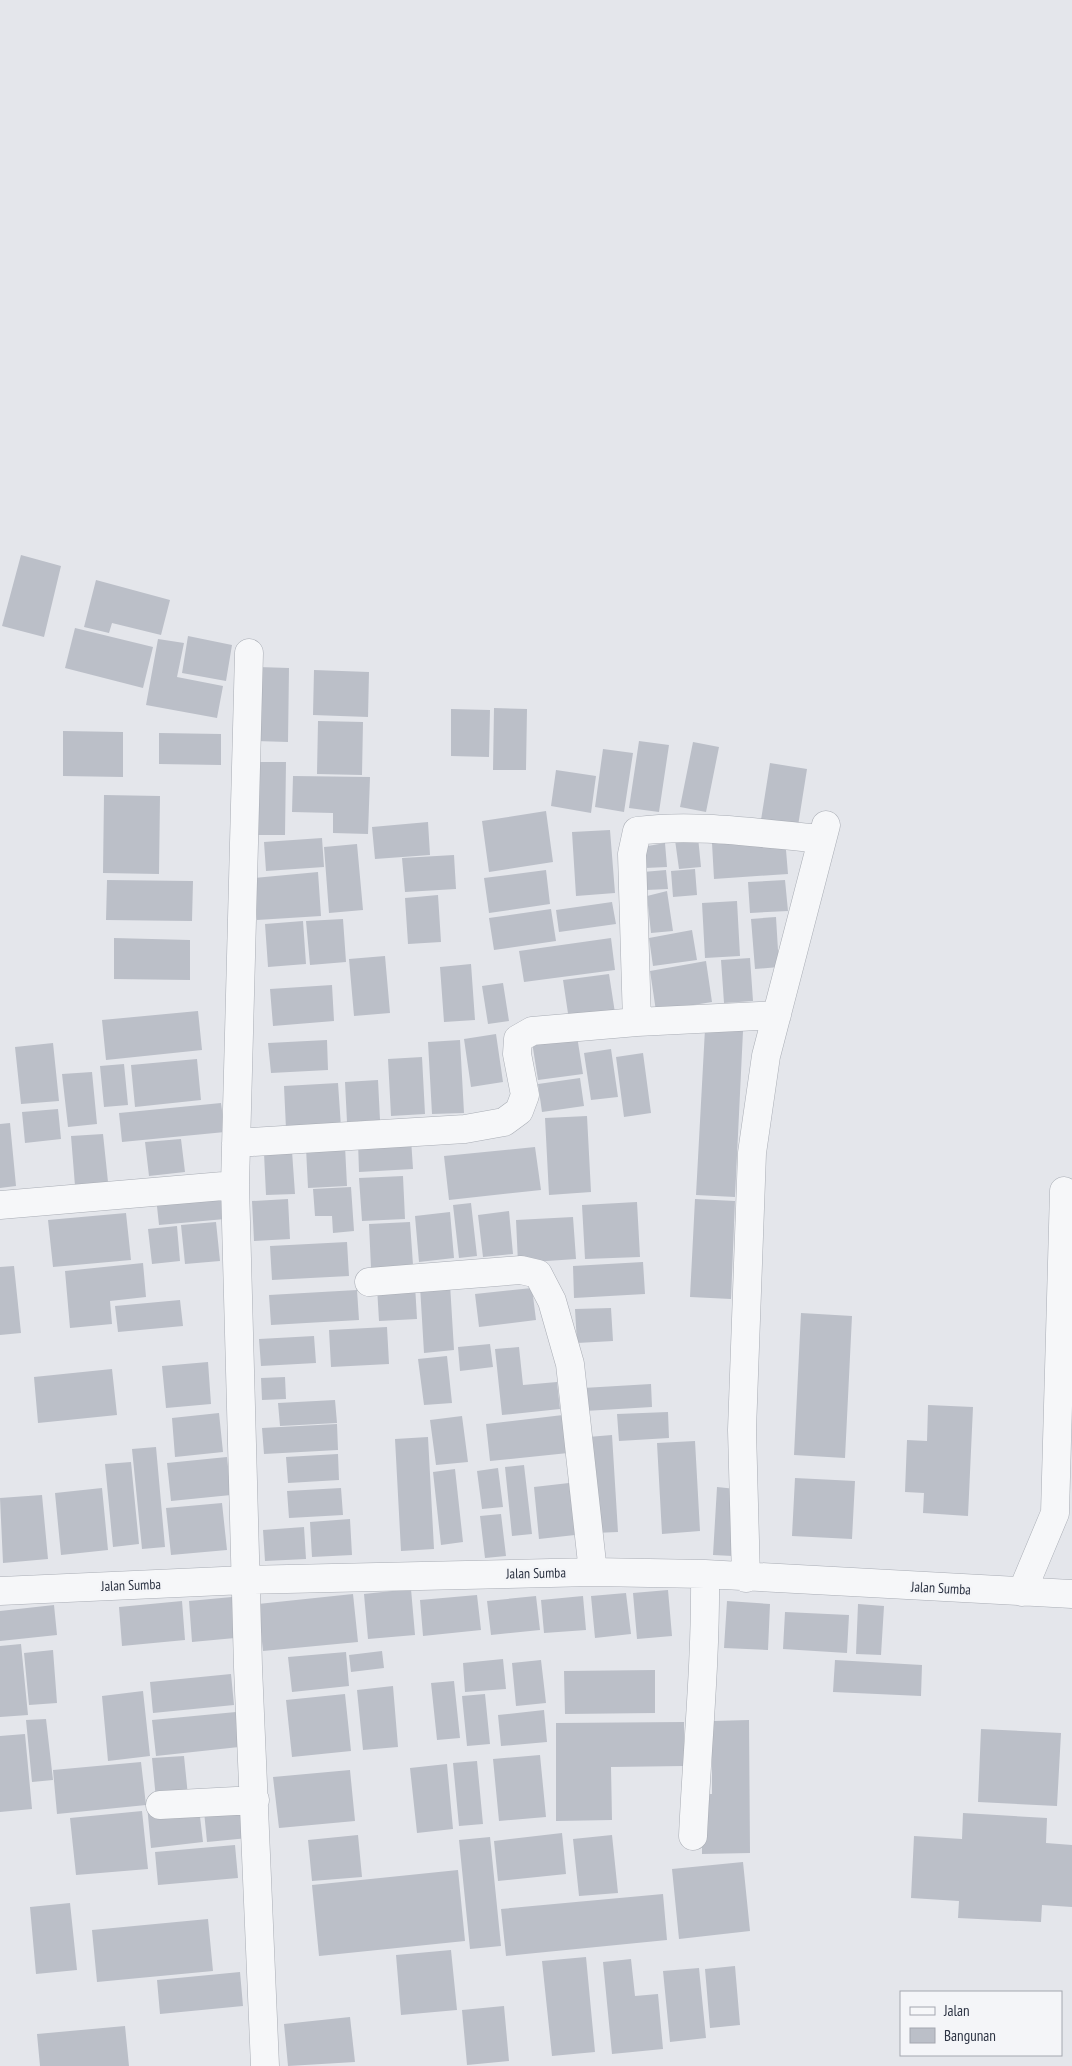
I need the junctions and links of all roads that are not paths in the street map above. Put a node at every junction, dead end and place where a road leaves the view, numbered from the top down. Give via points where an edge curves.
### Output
1 (249, 653) dead end
2 (777, 1015) junction
3 (637, 1022) junction
4 (236, 1143) junction
5 (235, 1185) junction
6 (1064, 1191) dead end
7 (0, 1205) edge
8 (368, 1282) dead end
9 (1063, 1513) edge
10 (593, 1572) junction
11 (705, 1574) junction
12 (746, 1578) junction
13 (245, 1580) junction
14 (0, 1591) edge
15 (1022, 1592) junction
16 (1072, 1594) edge
17 (255, 1800) junction
18 (160, 1805) dead end
19 (693, 1836) dead end
20 (265, 2066) edge

1 - 4 street
2 - 3 street
2 - 3 street via 824,832 658,828 637,831 632,854
2 - 12 street via 766,1056 752,1152 742,1430
3 - 4 street via 532,1031 518,1039 517,1054 524,1095 519,1111 504,1122 464,1129
4 - 5 street
5 - 7 street
5 - 13 street
6 - 9 street
8 - 10 street via 522,1270 538,1274 552,1301 570,1364
9 - 15 street
10 - 11 street, Jalan Sumba
10 - 13 street, Jalan Sumba
11 - 12 street, Jalan Sumba
11 - 19 street via 706,1640
12 - 15 street, Jalan Sumba
13 - 14 street, Jalan Sumba
13 - 17 street
15 - 16 street, Jalan Sumba
17 - 18 street
17 - 20 street

